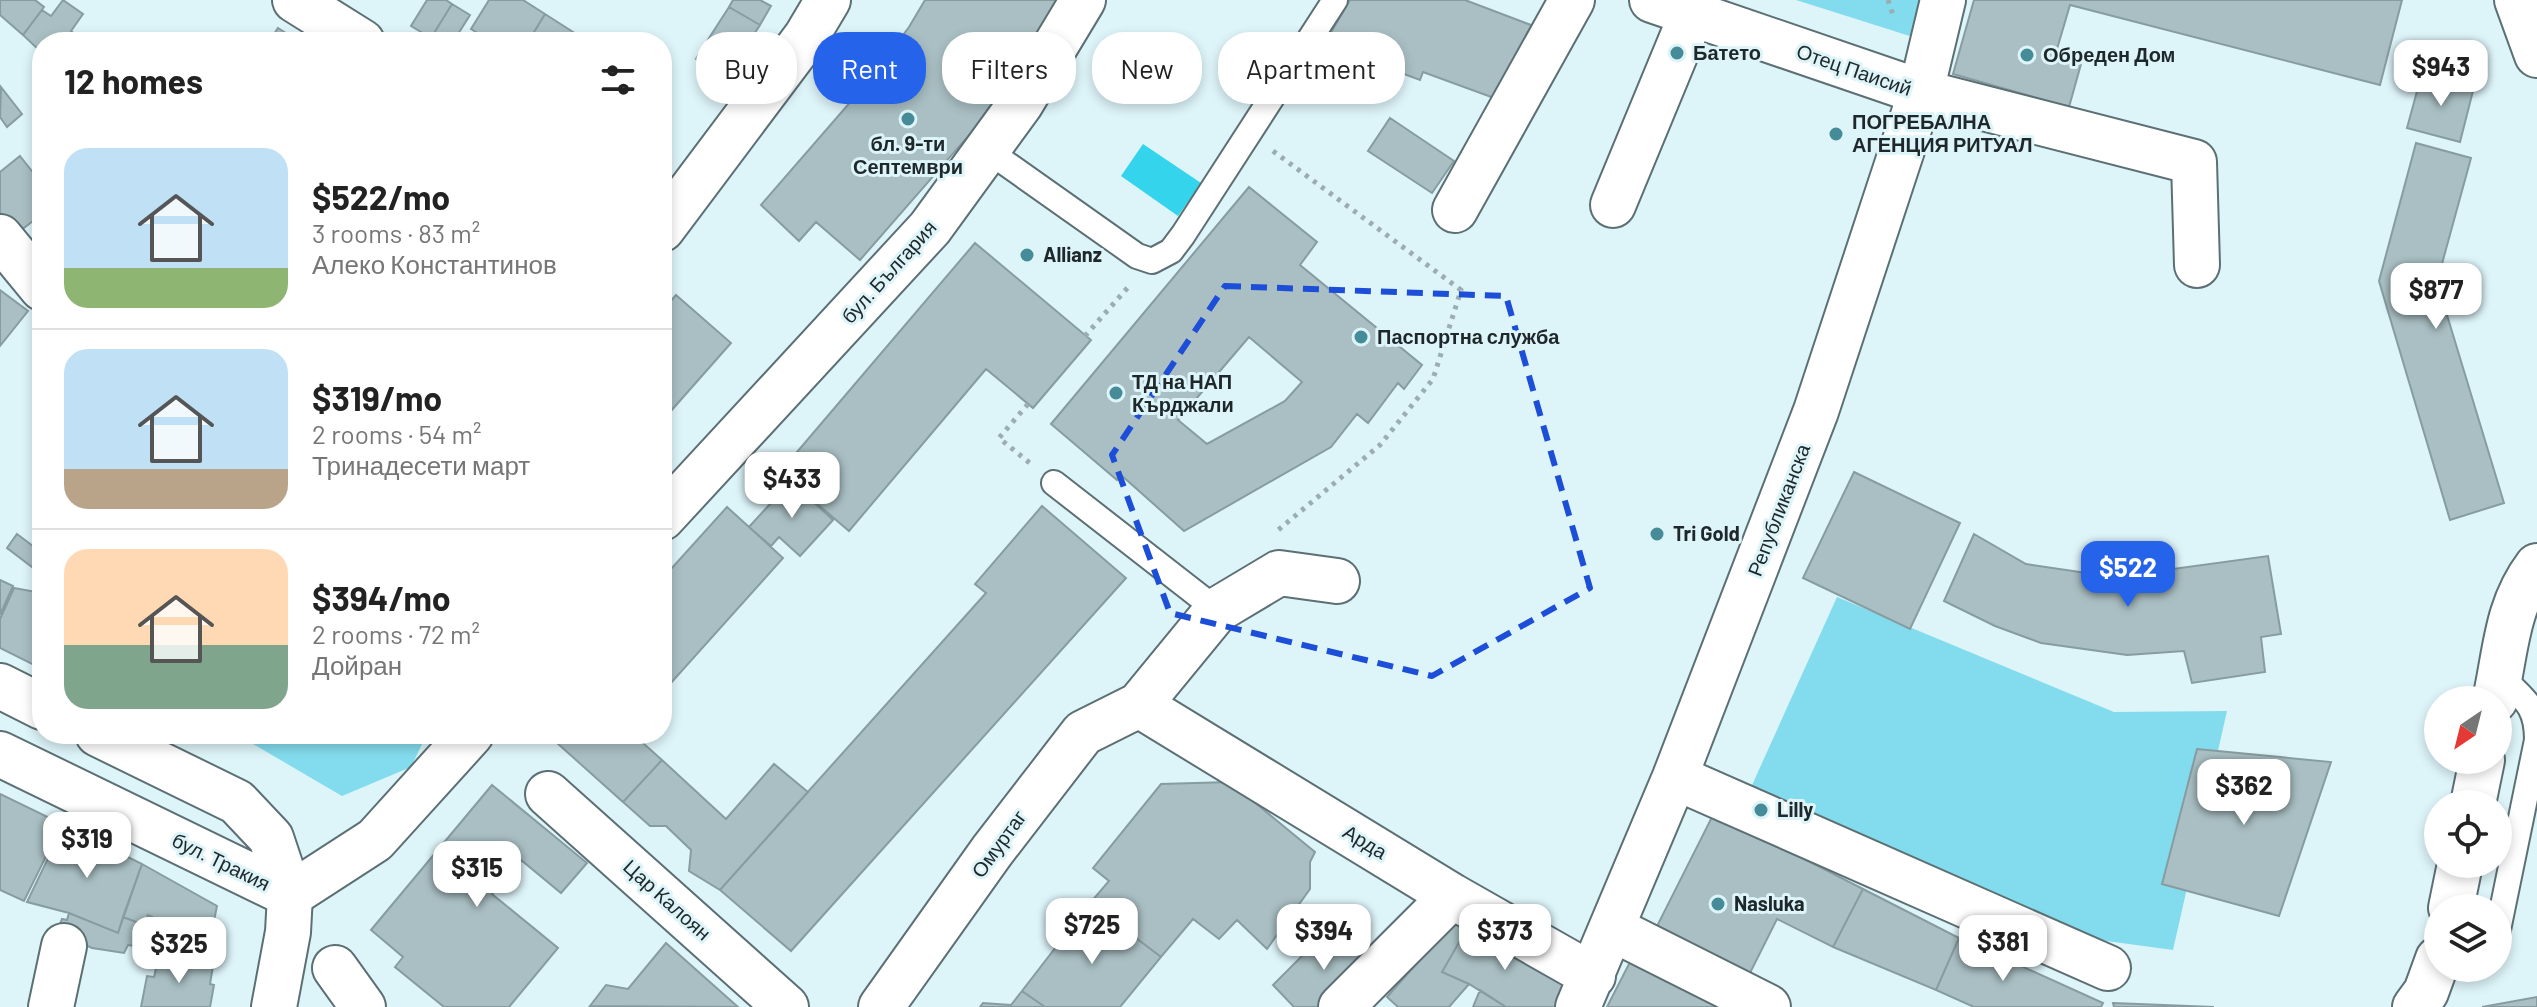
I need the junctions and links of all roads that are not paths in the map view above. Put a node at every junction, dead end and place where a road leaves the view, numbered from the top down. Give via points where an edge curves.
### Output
1 (295, 0) edge
2 (828, 0) edge
3 (1083, 0) edge
4 (1335, 0) edge
5 (1572, 0) edge
6 (1943, 0) edge
7 (2517, 0) edge
8 (1672, 7) edge
9 (346, 32) edge
10 (2537, 55) edge
11 (1921, 92) junction
12 (987, 150) junction
13 (1613, 205) dead end
14 (1455, 210) dead end
15 (672, 216) edge
16 (0, 237) edge
17 (2197, 265) dead end
18 (32, 276) edge
19 (1054, 483) road end
20 (672, 507) edge
21 (2537, 566) edge
22 (1337, 581) dead end
23 (1217, 610) junction
24 (0, 686) edge
25 (2498, 686) edge
26 (2512, 696) edge
27 (32, 702) edge
28 (1139, 705) junction
29 (118, 744) edge
30 (462, 744) edge
31 (0, 754) edge
32 (1675, 777) junction
33 (548, 794) dead end
34 (2505, 894) edge
35 (290, 895) junction
36 (1452, 896) junction
37 (1613, 929) junction
38 (64, 946) dead end
39 (335, 968) dead end
40 (2108, 968) dead end
41 (2430, 982) edge
42 (1585, 991) edge
43 (51, 1007) edge
44 (274, 1007) edge
45 (363, 1007) edge
46 (786, 1007) edge
47 (881, 1007) edge
48 (1341, 1007) edge
49 (1768, 1007) edge
50 (2415, 1007) edge

1 - 9 street
2 - 15 street
3 - 12 street, бул. България
4 - 12 lane via 1183,235 1171,251 1152,261 1137,256
5 - 14 street
6 - 11 street, Републиканска
7 - 10 street
8 - 11 street, Отец Паисий
8 - 13 street
11 - 17 street, Отец Паисий via 2194,162
11 - 32 street, Републиканска via 1816,411
12 - 20 street, бул. България via 930,228
16 - 18 street
19 - 23 lane
21 - 25 street via 2513,608
22 - 23 street via 1279,573
23 - 28 street
24 - 27 street
26 - 34 lane via 2531,707 2537,731
28 - 36 street, Арда
28 - 47 street, Омуртаг via 1083,733
29 - 35 street, бул. Тракия via 237,802 271,838
30 - 35 street via 375,840
31 - 35 street, бул. Тракия
32 - 37 street, Републиканска
32 - 40 street
33 - 46 street, Цар Калоян
35 - 44 street
36 - 42 street, Арда
36 - 48 street
37 - 42 street, Републиканска
37 - 49 street
38 - 43 street
39 - 45 street
41 - 50 street

